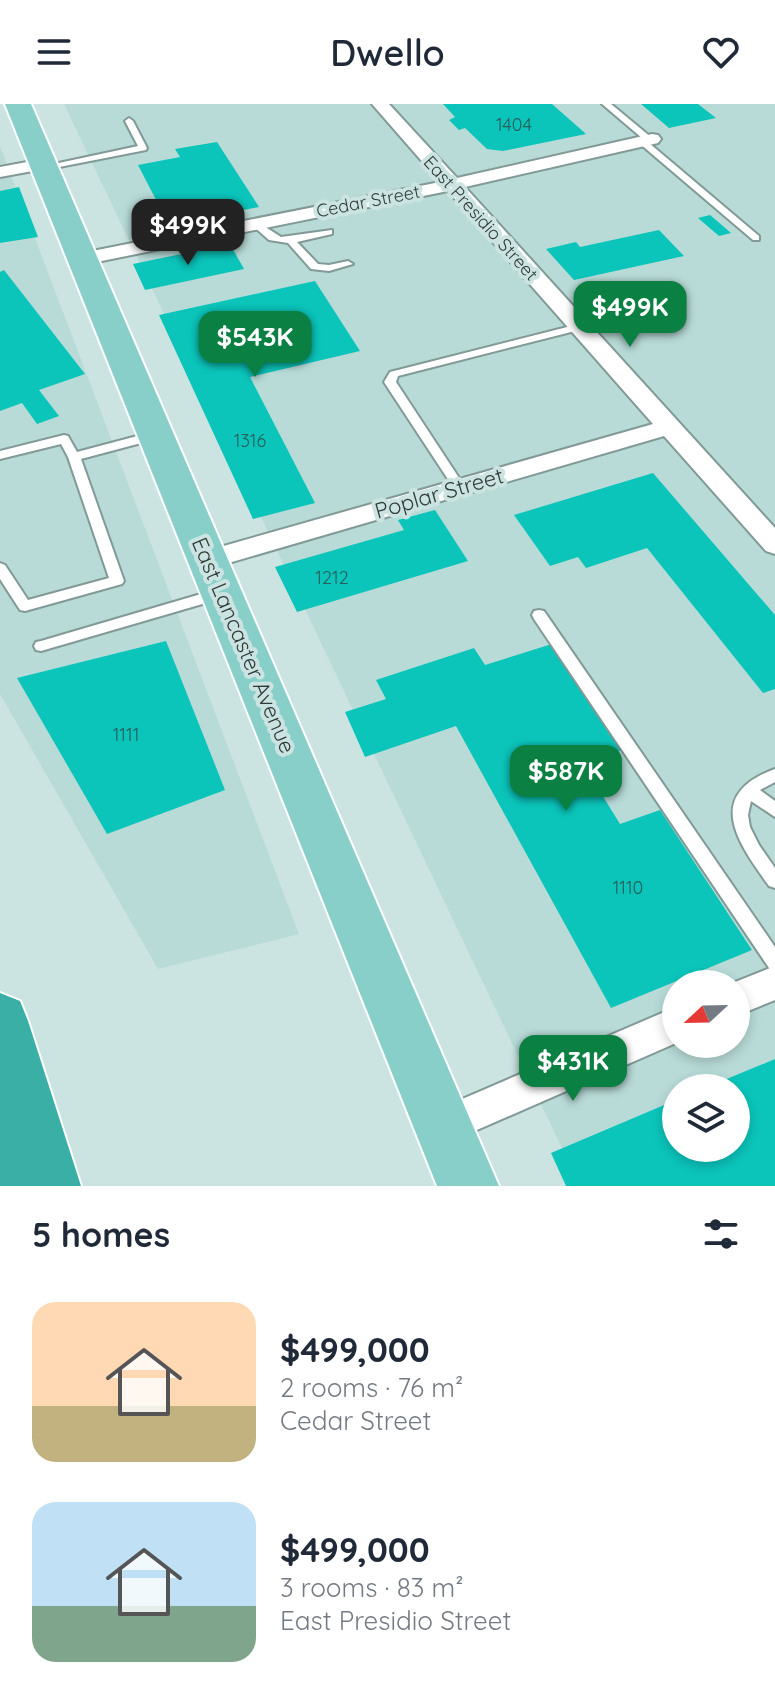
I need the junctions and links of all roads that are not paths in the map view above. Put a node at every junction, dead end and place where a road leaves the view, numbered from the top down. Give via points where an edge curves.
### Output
1 (18, 104) edge
2 (380, 104) edge
3 (606, 104) edge
4 (129, 121) dead end
5 (648, 140) junction
6 (44, 166) junction
7 (0, 172) edge
8 (451, 185) junction
9 (256, 224) junction
10 (329, 232) dead end
11 (756, 238) dead end
12 (290, 240) junction
13 (82, 259) junction
14 (348, 264) dead end
15 (579, 327) junction
16 (669, 427) junction
17 (156, 435) junction
18 (0, 455) edge
19 (74, 457) junction
20 (459, 487) junction
21 (775, 545) edge
22 (0, 568) edge
23 (215, 576) junction
24 (539, 615) dead end
25 (41, 646) dead end
26 (775, 775) edge
27 (749, 791) junction
28 (775, 810) edge
29 (775, 881) edge
30 (775, 962) edge
31 (775, 983) edge
32 (750, 993) edge
33 (0, 1021) edge
34 (662, 1031) edge
35 (445, 1125) junction
36 (0, 1146) edge
37 (28, 1186) edge
38 (50, 1186) edge
39 (468, 1186) edge

1 - 6 main road, East Lancaster Avenue
2 - 8 street, East Presidio Street
3 - 5 lane
4 - 6 lane via 143,148
5 - 8 street, Cedar Street
5 - 11 lane
6 - 7 street
6 - 13 main road, East Lancaster Avenue
8 - 9 street, Cedar Street
8 - 15 street, East Presidio Street
9 - 12 lane via 271,240
9 - 13 street, Cedar Street
10 - 12 lane
12 - 14 lane via 315,267
13 - 17 main road, East Lancaster Avenue
15 - 16 street, East Presidio Street
15 - 20 lane via 394,374 390,382
16 - 20 street, Poplar Street
16 - 21 street, East Presidio Street
17 - 19 lane
17 - 23 main road, East Lancaster Avenue
18 - 19 lane via 64,439
19 - 22 lane via 117,581 25,606
20 - 23 street, Poplar Street
23 - 25 lane
23 - 35 main road, East Lancaster Avenue
24 - 30 lane
26 - 27 lane
27 - 28 lane
27 - 29 lane via 741,829
31 - 32 street
33 - 38 highway
34 - 35 street
35 - 39 main road, East Lancaster Avenue
36 - 37 highway

